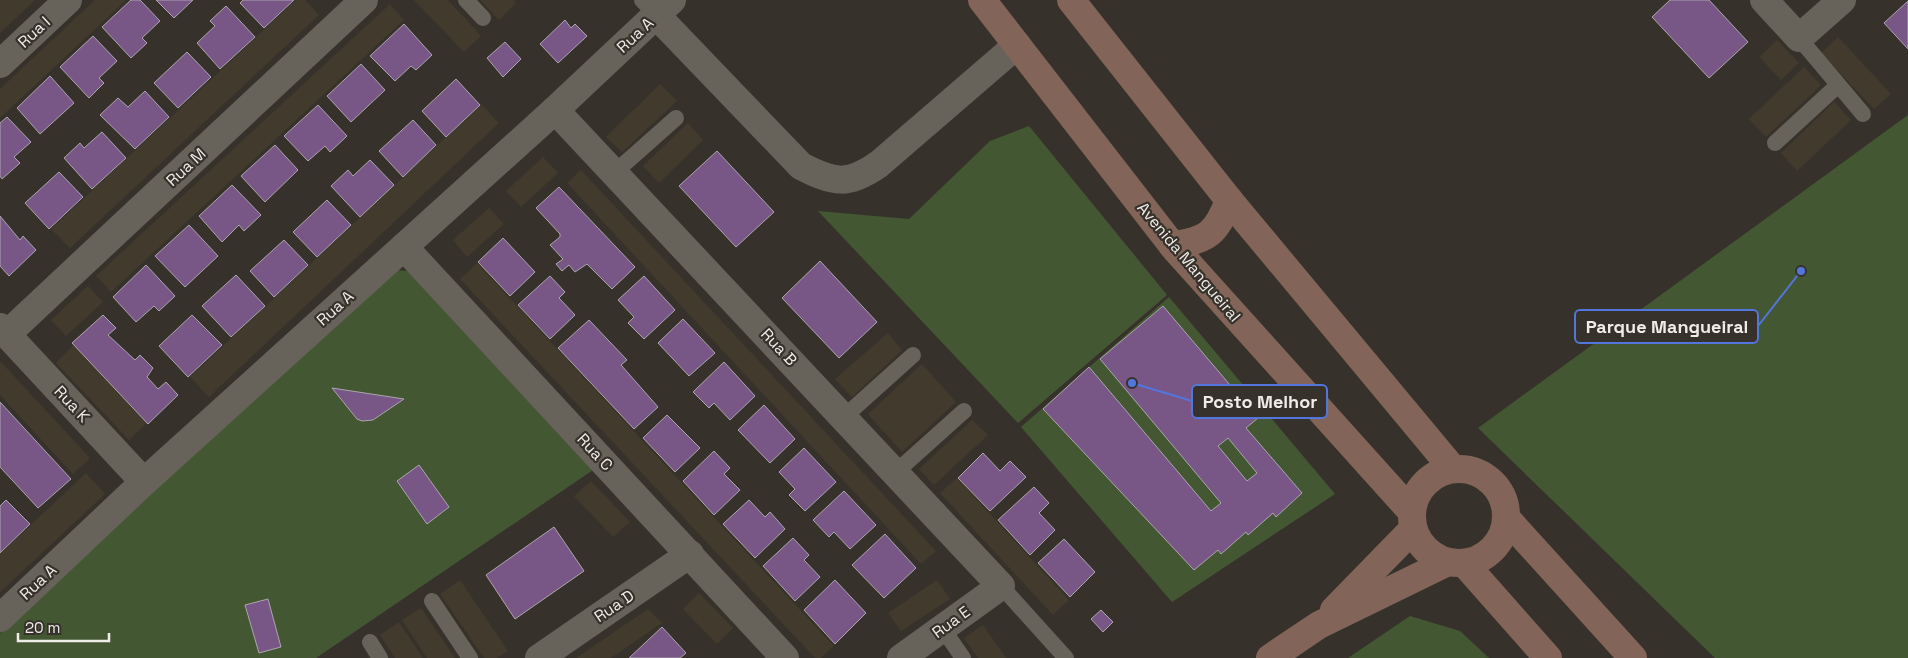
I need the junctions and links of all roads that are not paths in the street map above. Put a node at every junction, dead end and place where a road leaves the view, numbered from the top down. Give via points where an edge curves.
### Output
1 (68, 0) edge
2 (364, 0) edge
3 (466, 0) edge
4 (982, 0) edge
5 (1071, 0) edge
6 (1764, 0) edge
7 (1842, 0) edge
8 (657, 5) edge
9 (483, 18) dead end
10 (1799, 38) junction
11 (1017, 46) junction
12 (0, 64) edge
13 (1837, 86) junction
14 (555, 110) junction
15 (1862, 114) dead end
16 (676, 118) dead end
17 (1775, 143) dead end
18 (614, 173) junction
19 (1229, 200) junction
20 (1172, 245) junction
21 (404, 247) junction
22 (4, 331) edge
23 (913, 355) dead end
24 (964, 411) dead end
25 (844, 417) junction
26 (1453, 469) junction
27 (896, 472) junction
28 (144, 482) junction
29 (1506, 519) junction
30 (1412, 520) junction
31 (690, 554) junction
32 (1456, 563) junction
33 (1001, 586) junction
34 (432, 601) dead end
35 (0, 618) edge
36 (1319, 625) junction
37 (944, 629) junction
38 (370, 642) dead end
39 (380, 658) edge
40 (470, 658) edge
41 (539, 658) edge
42 (785, 658) edge
43 (901, 658) edge
44 (963, 658) edge
45 (1066, 658) edge
46 (1270, 658) edge
47 (1548, 658) edge
48 (1633, 658) edge

1 - 12 street, Rua I
2 - 22 street, Rua M
3 - 9 lane
4 - 11 street, Avenida Mangueiral
5 - 19 street
6 - 10 street
7 - 10 street
8 - 11 street via 801,166 823,177 844,180 861,177 880,164
8 - 14 street, Rua A
10 - 13 lane
11 - 20 street, Avenida Mangueiral
13 - 15 lane
13 - 17 lane
14 - 18 street, Rua B
14 - 21 street, Rua A
16 - 18 lane
18 - 25 street, Rua B
19 - 20 street via 1223,219 1202,240
19 - 26 street
20 - 30 street, Avenida Mangueiral
21 - 28 street, Rua A
21 - 31 street, Rua C
22 - 28 street, Rua K
23 - 25 lane
24 - 27 lane
25 - 27 street, Rua B
26 - 29 street via 1470,470 1485,476 1497,488 1504,502
26 - 30 street via 1437,473 1424,483 1415,496
27 - 33 street, Rua B
28 - 35 street, Rua A
29 - 32 street via 1503,535 1494,549 1480,558
29 - 48 street
30 - 32 street via 1420,544 1433,556
30 - 36 street
31 - 41 street, Rua D
31 - 42 street, Rua C
32 - 36 street
32 - 47 street
33 - 37 street, Rua E
33 - 45 lane
34 - 40 lane
36 - 46 street
37 - 43 street, Rua E
37 - 44 lane
38 - 39 lane

